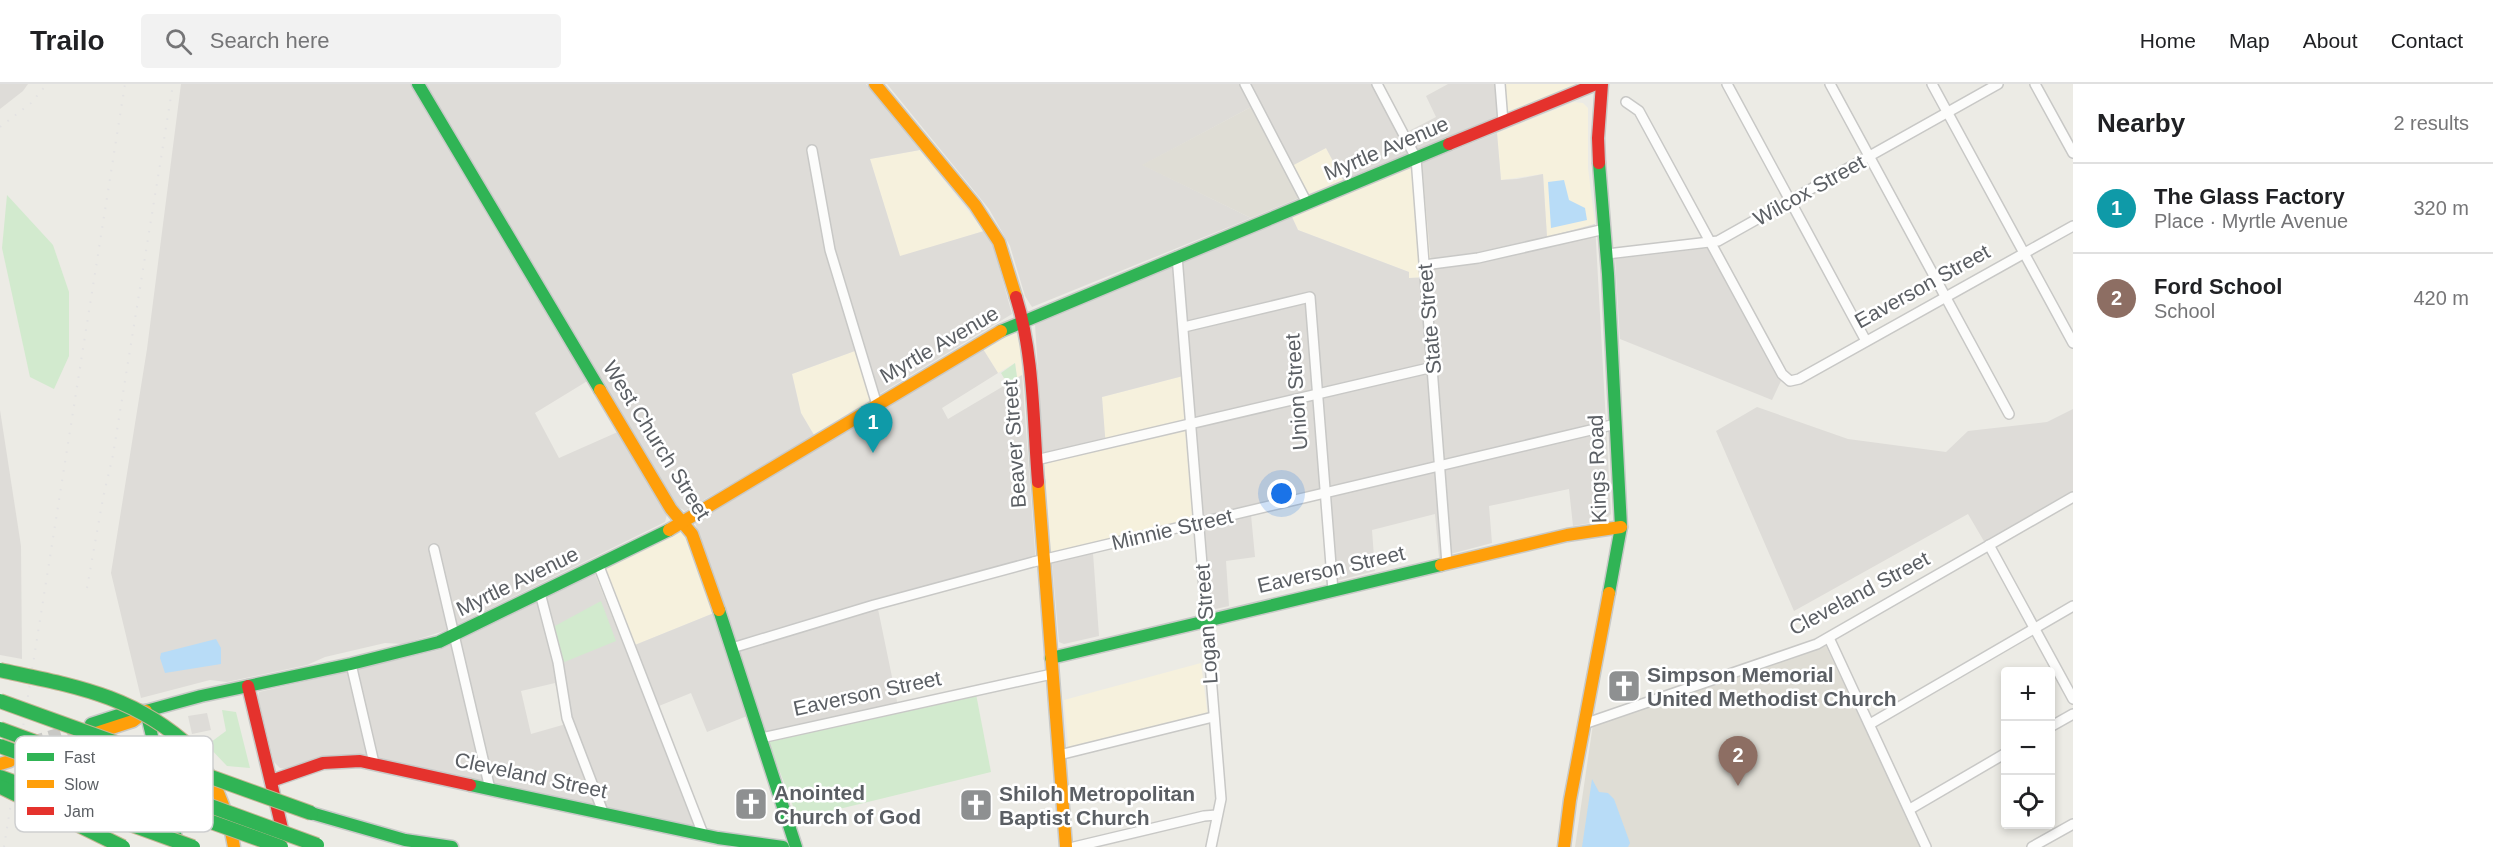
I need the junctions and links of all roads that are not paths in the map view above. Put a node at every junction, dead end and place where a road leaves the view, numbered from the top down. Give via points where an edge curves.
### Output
1 (418, 84) edge
2 (875, 84) edge
3 (1245, 84) edge
4 (1377, 84) edge
5 (1500, 84) edge
6 (1596, 84) edge
7 (1602, 84) edge
8 (1727, 84) edge
9 (1830, 84) edge
10 (1932, 84) edge
11 (1998, 84) edge
12 (2035, 84) edge
13 (1626, 102) dead end
14 (1948, 112) junction
15 (1503, 122) junction
16 (812, 150) dead end
17 (2073, 153) edge
18 (1869, 157) junction
19 (1416, 158) junction
20 (1790, 200) junction
21 (1307, 203) junction
22 (2073, 226) edge
23 (1605, 229) junction
24 (1712, 243) junction
25 (2024, 253) junction
26 (1607, 254) junction
27 (1177, 256) junction
28 (1424, 265) junction
29 (1945, 297) junction
30 (1023, 320) junction
31 (1184, 327) junction
32 (1866, 341) junction
33 (2073, 343) edge
34 (1433, 367) junction
35 (1317, 395) junction
36 (877, 405) junction
37 (2009, 414) dead end
38 (1191, 424) junction
39 (1616, 424) junction
40 (1036, 460) junction
41 (1440, 467) junction
42 (1325, 493) junction
43 (2073, 497) edge
44 (684, 523) junction
45 (1199, 523) junction
46 (1621, 527) junction
47 (1989, 545) junction
48 (434, 549) dead end
49 (1044, 559) junction
50 (598, 564) junction
51 (1447, 564) junction
52 (1332, 591) junction
53 (540, 593) junction
54 (2073, 606) edge
55 (1206, 620) junction
56 (2035, 628) junction
57 (453, 635) junction
58 (1829, 638) junction
59 (732, 648) junction
60 (1051, 658) junction
61 (351, 664) junction
62 (0, 670) edge
63 (1052, 674) junction
64 (248, 686) junction
65 (2073, 699) edge
66 (0, 701) edge
67 (146, 711) junction
68 (2073, 714) edge
69 (1214, 717) junction
70 (1584, 724) junction
71 (1870, 724) junction
72 (2055, 724) edge
73 (0, 729) edge
74 (91, 729) tunnel mouth
75 (19, 736) tunnel mouth
76 (97, 736) edge
77 (152, 736) edge
78 (178, 736) edge
79 (761, 738) junction
80 (1059, 754) junction
81 (2001, 756) edge
82 (374, 764) junction
83 (0, 777) edge
84 (213, 778) edge
85 (213, 781) edge
86 (271, 781) junction
87 (15, 782) edge
88 (0, 787) edge
89 (490, 789) junction
90 (15, 794) edge
91 (1570, 800) junction
92 (213, 807) edge
93 (1910, 808) junction
94 (603, 812) junction
95 (311, 813) junction
96 (1217, 815) junction
97 (213, 824) edge
98 (2073, 824) edge
99 (92, 832) edge
100 (152, 832) edge
101 (174, 832) edge
102 (703, 834) junction
103 (1121, 836) junction
104 (320, 846) edge
105 (123, 847) edge
106 (178, 847) edge
107 (193, 847) edge
108 (234, 847) edge
109 (281, 847) edge
110 (287, 847) edge
111 (403, 847) edge
112 (452, 847) edge
113 (783, 847) edge
114 (796, 847) edge
115 (1066, 847) edge
116 (1074, 847) edge
117 (1124, 847) edge
118 (1211, 847) edge
119 (1556, 847) edge
120 (1564, 847) edge
121 (1926, 847) edge
122 (2032, 847) edge

1 - 44 main road, West Church Street via 671,508
2 - 30 main road, Beaver Street via 989,224 1003,252
3 - 21 street
4 - 19 street, State Street
5 - 15 street
6 - 15 main road, Myrtle Avenue
7 - 23 main road, Kings Road via 1598,147
8 - 20 street
9 - 18 street
10 - 14 street
11 - 14 street, Wilcox Street
12 - 17 street
13 - 24 street via 1640,111
14 - 18 street, Wilcox Street
14 - 25 street
15 - 19 main road, Myrtle Avenue
16 - 36 street via 830,250
18 - 20 street, Wilcox Street
18 - 29 street
19 - 21 main road, Myrtle Avenue
19 - 28 street, State Street
20 - 24 street, Wilcox Street
20 - 32 street
21 - 27 main road, Myrtle Avenue
22 - 25 street, Eaverson Street
23 - 26 main road, Kings Road
23 - 28 street via 1478,258
24 - 26 street, Wilcox Street
24 - 32 street, Eaverson Street via 1782,374 1790,381
25 - 29 street, Eaverson Street
25 - 33 street
26 - 39 main road, Kings Road
27 - 30 main road, Myrtle Avenue
27 - 31 street, Logan Street
28 - 34 street, State Street
29 - 32 street, Eaverson Street
29 - 37 street
30 - 36 main road, Myrtle Avenue
30 - 40 main road, Beaver Street
31 - 35 street, Union Street via 1310,297
31 - 38 street, Logan Street
34 - 35 street
34 - 41 street, State Street
35 - 38 street
35 - 42 street, Union Street
36 - 44 main road, Myrtle Avenue
38 - 40 street
38 - 45 street, Logan Street
39 - 41 street, Minnie Street
39 - 46 main road, Kings Road
40 - 49 main road, Beaver Street
41 - 42 street, Minnie Street
41 - 51 street, State Street
42 - 45 street, Minnie Street
42 - 52 street, Union Street
43 - 47 street, Cleveland Street
44 - 50 main road, Myrtle Avenue
44 - 59 main road, West Church Street via 705,567
45 - 49 street, Minnie Street
45 - 55 street, Logan Street
46 - 51 main road, Eaverson Street via 1567,535
46 - 70 main road, Kings Road
47 - 56 street
47 - 58 street, Cleveland Street
48 - 57 street
49 - 59 street, Minnie Street
49 - 60 main road, Beaver Street
50 - 53 main road, Myrtle Avenue
50 - 102 street
51 - 52 main road, Eaverson Street
52 - 55 main road, Eaverson Street
53 - 57 main road, Myrtle Avenue
53 - 94 street via 558,662 567,718
54 - 56 street
55 - 60 main road, Eaverson Street
55 - 69 street, Logan Street
56 - 65 street
56 - 71 street
57 - 61 main road, Myrtle Avenue via 416,649
57 - 89 street
58 - 70 street, Cleveland Street
58 - 71 street
59 - 79 main road, West Church Street
60 - 63 main road, Beaver Street
61 - 64 main road, Myrtle Avenue
61 - 82 street
62 - 78 main road, bridge via 127,702 163,722
63 - 79 street, Eaverson Street
63 - 80 main road, Beaver Street
64 - 67 main road, Myrtle Avenue
64 - 86 main road
66 - 76 main road, bridge
67 - 74 main road, Myrtle Avenue via 130,711
67 - 77 main road
68 - 72 street
69 - 80 street
69 - 96 street, Logan Street via 1221,799
70 - 91 main road, Kings Road
71 - 93 street
73 - 75 main road, bridge
79 - 114 main road, West Church Street
80 - 115 main road, Beaver Street
81 - 93 street
82 - 86 main road, Cleveland Street via 323,763
82 - 89 main road, Cleveland Street
83 - 87 main road, bridge
84 - 95 main road, bridge
85 - 108 main road, bridge via 230,824
86 - 110 main road
88 - 90 main road, bridge
89 - 94 main road, Cleveland Street
91 - 119 main road
91 - 120 main road, Kings Road
92 - 104 main road, bridge
93 - 121 street
94 - 102 main road, Cleveland Street
95 - 111 main road
95 - 112 main road via 405,840
96 - 103 street
96 - 118 street, Logan Street
97 - 109 main road, bridge
98 - 122 street
99 - 105 main road, bridge
100 - 107 main road, bridge
101 - 106 main road
102 - 113 main road, Cleveland Street
103 - 116 street
103 - 117 street

